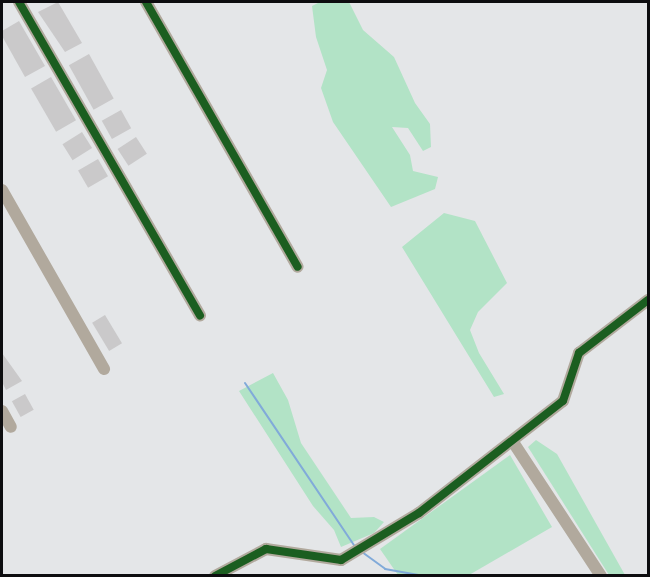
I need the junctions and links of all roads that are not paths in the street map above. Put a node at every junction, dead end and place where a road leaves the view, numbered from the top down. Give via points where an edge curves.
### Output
1 (19, 2) edge
2 (146, 2) edge
3 (2, 190) edge
4 (298, 267) dead end
5 (648, 300) edge
6 (200, 315) dead end
7 (104, 369) dead end
8 (2, 411) edge
9 (11, 427) dead end
10 (513, 442) junction
11 (215, 576) edge
12 (601, 576) edge

1 - 6 street
2 - 4 street
3 - 7 street
5 - 10 street via 579,353 563,401
8 - 9 street
10 - 11 street via 419,513 341,560 266,549
10 - 12 street

